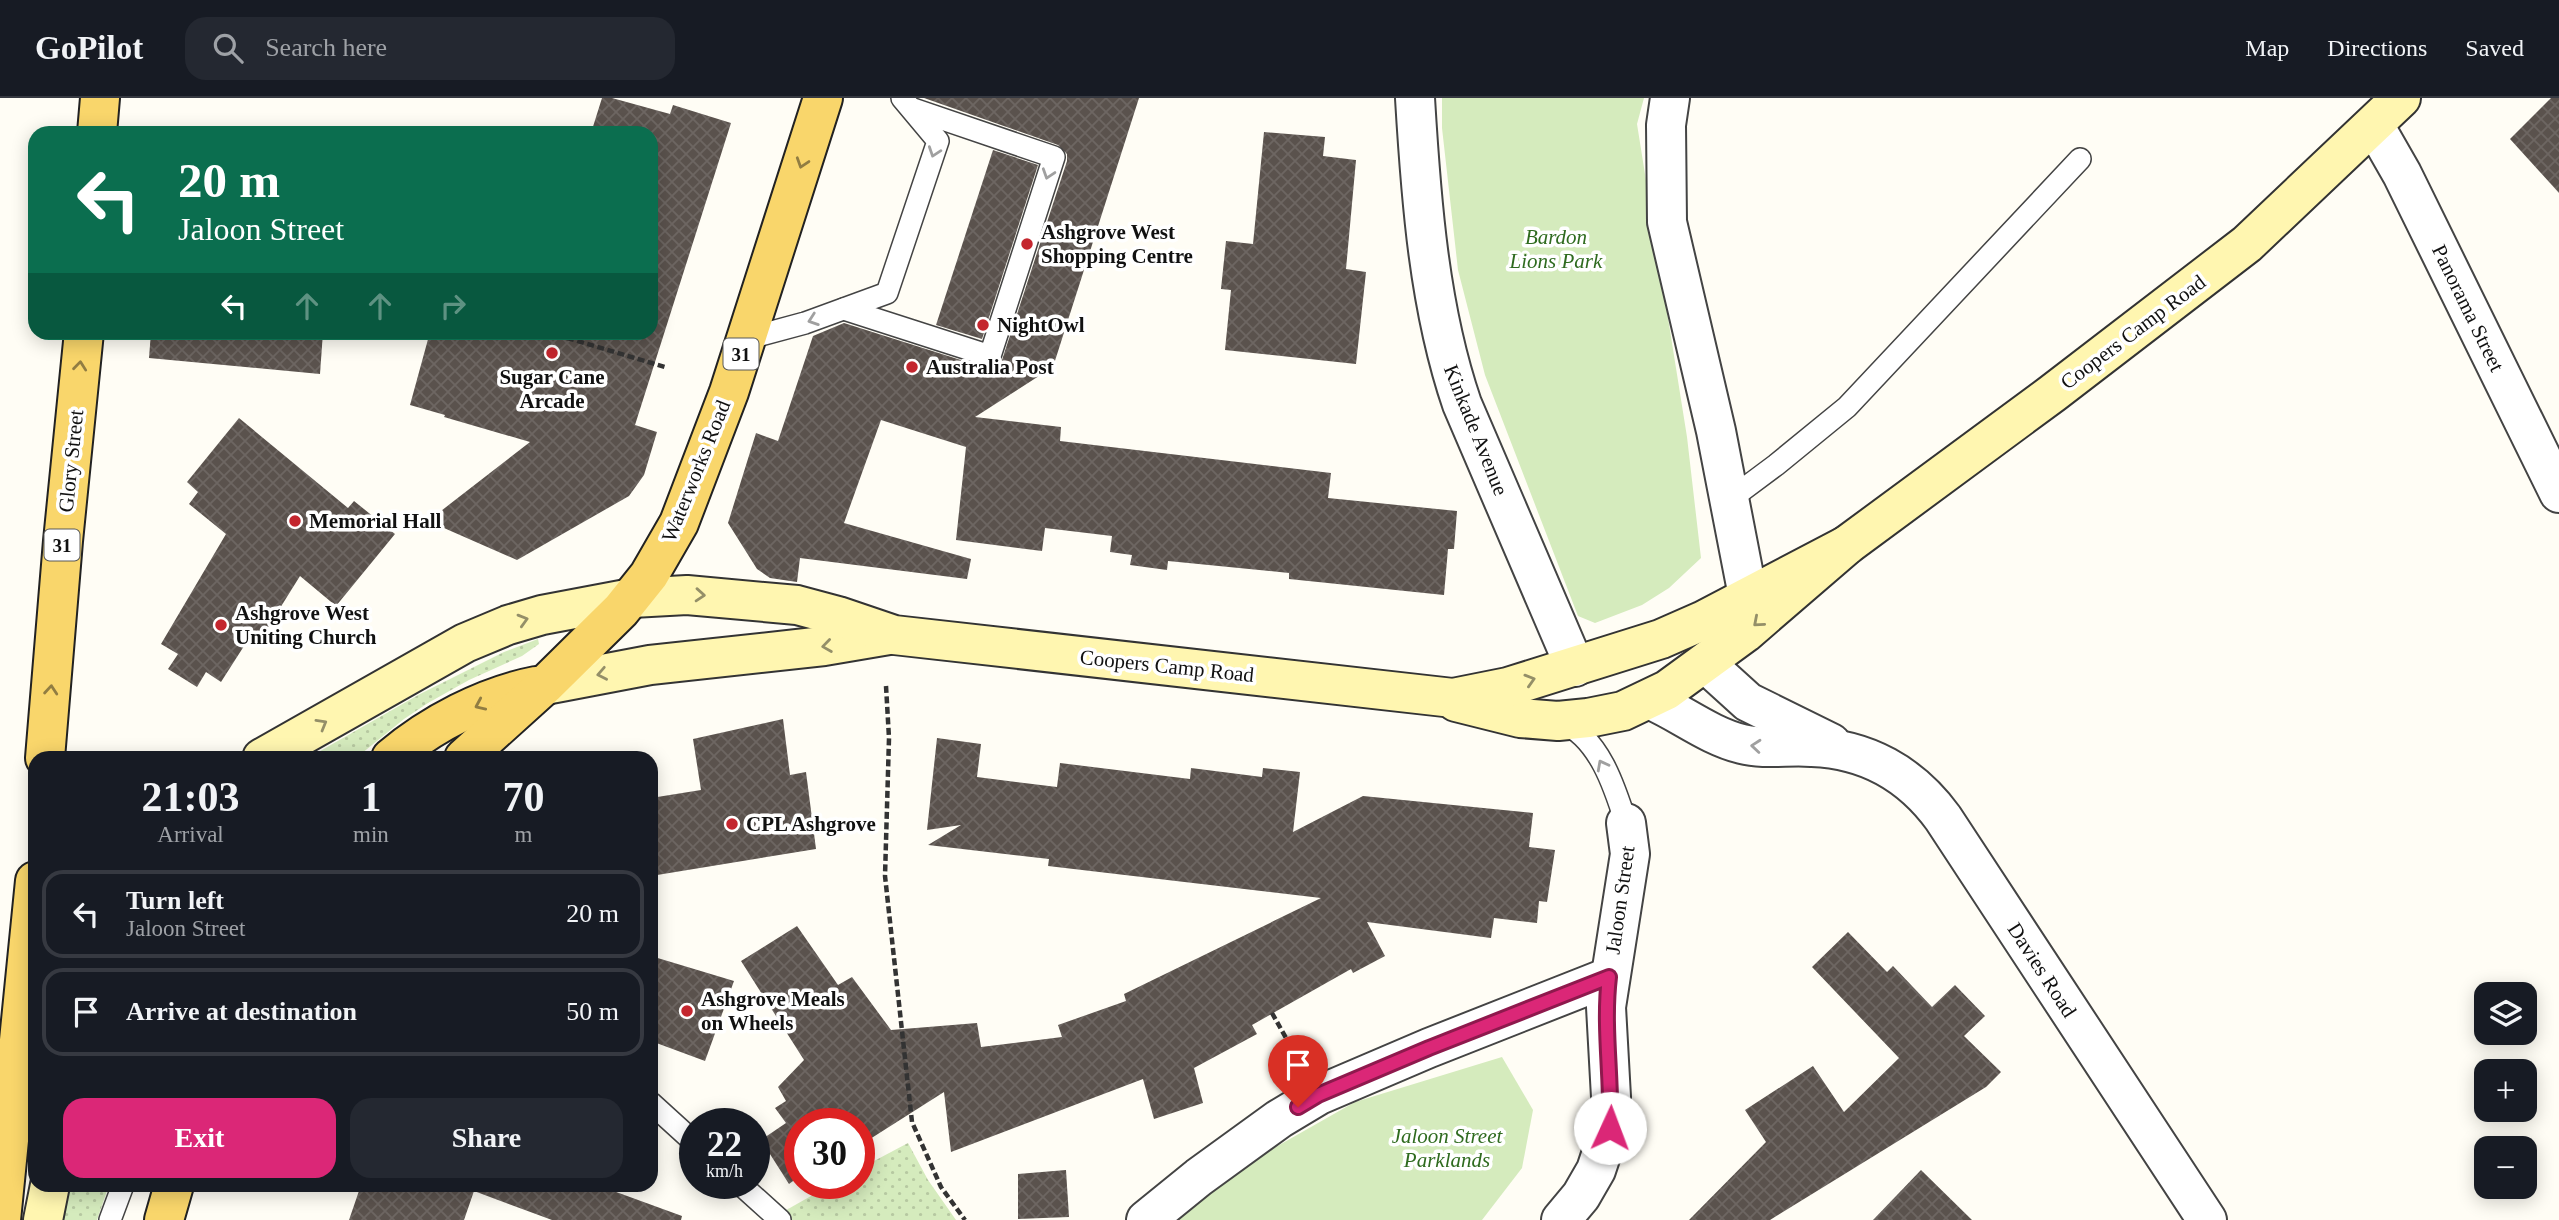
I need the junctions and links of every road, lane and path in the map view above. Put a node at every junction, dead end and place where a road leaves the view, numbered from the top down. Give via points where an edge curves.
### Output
1 (100, 98) edge
2 (823, 98) edge
3 (1415, 98) edge
4 (1671, 98) edge
5 (2401, 98) edge
6 (907, 104) edge
7 (2374, 125) junction
8 (98, 126) edge
9 (2080, 159) dead end
10 (844, 309) junction
11 (746, 339) junction
12 (83, 340) edge
13 (575, 340) edge
14 (664, 366) dead end
15 (2559, 493) edge
16 (1728, 500) junction
17 (1847, 545) junction
18 (1748, 596) junction
19 (632, 598) junction
20 (894, 635) junction
21 (1635, 648) junction
22 (1705, 663) junction
23 (1575, 667) junction
24 (545, 685) junction
25 (886, 686) dead end
26 (1440, 698) junction
27 (1651, 700) junction
28 (1567, 720) junction
29 (46, 751) edge
30 (274, 751) edge
31 (401, 751) edge
32 (472, 751) edge
33 (1849, 751) junction
34 (1626, 823) joint
35 (28, 947) edge
36 (1609, 977) junction
37 (1272, 1013) dead end
38 (1318, 1095) junction
39 (658, 1109) edge
40 (679, 1128) edge
41 (3, 1181) edge
42 (49, 1192) edge
43 (120, 1192) edge
44 (172, 1192) edge
45 (757, 1199) edge
46 (1, 1220) edge
47 (43, 1220) edge
48 (110, 1220) edge
49 (164, 1220) edge
50 (780, 1220) edge
51 (965, 1220) edge
52 (1146, 1220) edge
53 (1561, 1220) edge
54 (2207, 1220) edge

1 - 8 main road
2 -> 11 main road, Waterworks Road / 31
3 - 23 street, Kinkade Avenue via 1433,282 1447,361
4 - 16 street via 1666,125 1667,222
5 - 7 main road, Coopers Camp Road
6 -> 10 lane via 938,141 887,293
6 -> 10 lane via 1054,157 990,356
7 - 15 street, Panorama Street
7 - 17 main road, Coopers Camp Road via 2247,244
9 - 16 lane via 1846,407
10 -> 11 lane
11 - 19 main road, Waterworks Road / 31 via 679,523
29 -> 12 main road, Glory Street / 31
13 - 14 path
16 - 18 street
17 - 18 main road, Coopers Camp Road
17 -> 22 main road, Coopers Camp Road
18 - 21 main road, Coopers Camp Road via 1684,630
19 -> 20 main road, Coopers Camp Road via 687,594 797,606
19 - 24 main road, Waterworks Road / 31
30 -> 19 main road via 484,634 530,618
20 -> 24 main road, Coopers Camp Road via 650,665
20 - 26 main road, Coopers Camp Road
21 - 22 main road
21 - 23 main road, Coopers Camp Road
21 - 27 main road
22 - 27 main road, Coopers Camp Road
22 - 33 street, Davies Road via 1748,702
26 -> 23 main road, Coopers Camp Road via 1488,692
23 - 28 main road
24 -> 31 main road via 471,708
24 - 32 main road, Waterworks Road / 31
25 - 51 path via 885,876 912,1122 941,1187
26 - 28 main road, Coopers Camp Road via 1520,718
27 - 28 main road, Coopers Camp Road via 1623,711
33 -> 27 street, Davies Road via 1744,745
34 -> 28 lane, Jaloon Street via 1606,771
33 - 54 street, Davies Road via 1901,775 1934,806
34 - 36 street, Jaloon Street via 1630,854
35 - 41 main road
36 - 38 street, Jaloon Street
36 - 53 street, Jaloon Street via 1610,1128 1596,1170
37 - 38 path
38 - 52 street, Jaloon Street via 1269,1126
39 - 40 lane
41 - 46 main road
42 - 47 main road
43 - 48 lane
44 - 49 main road
45 - 50 lane

